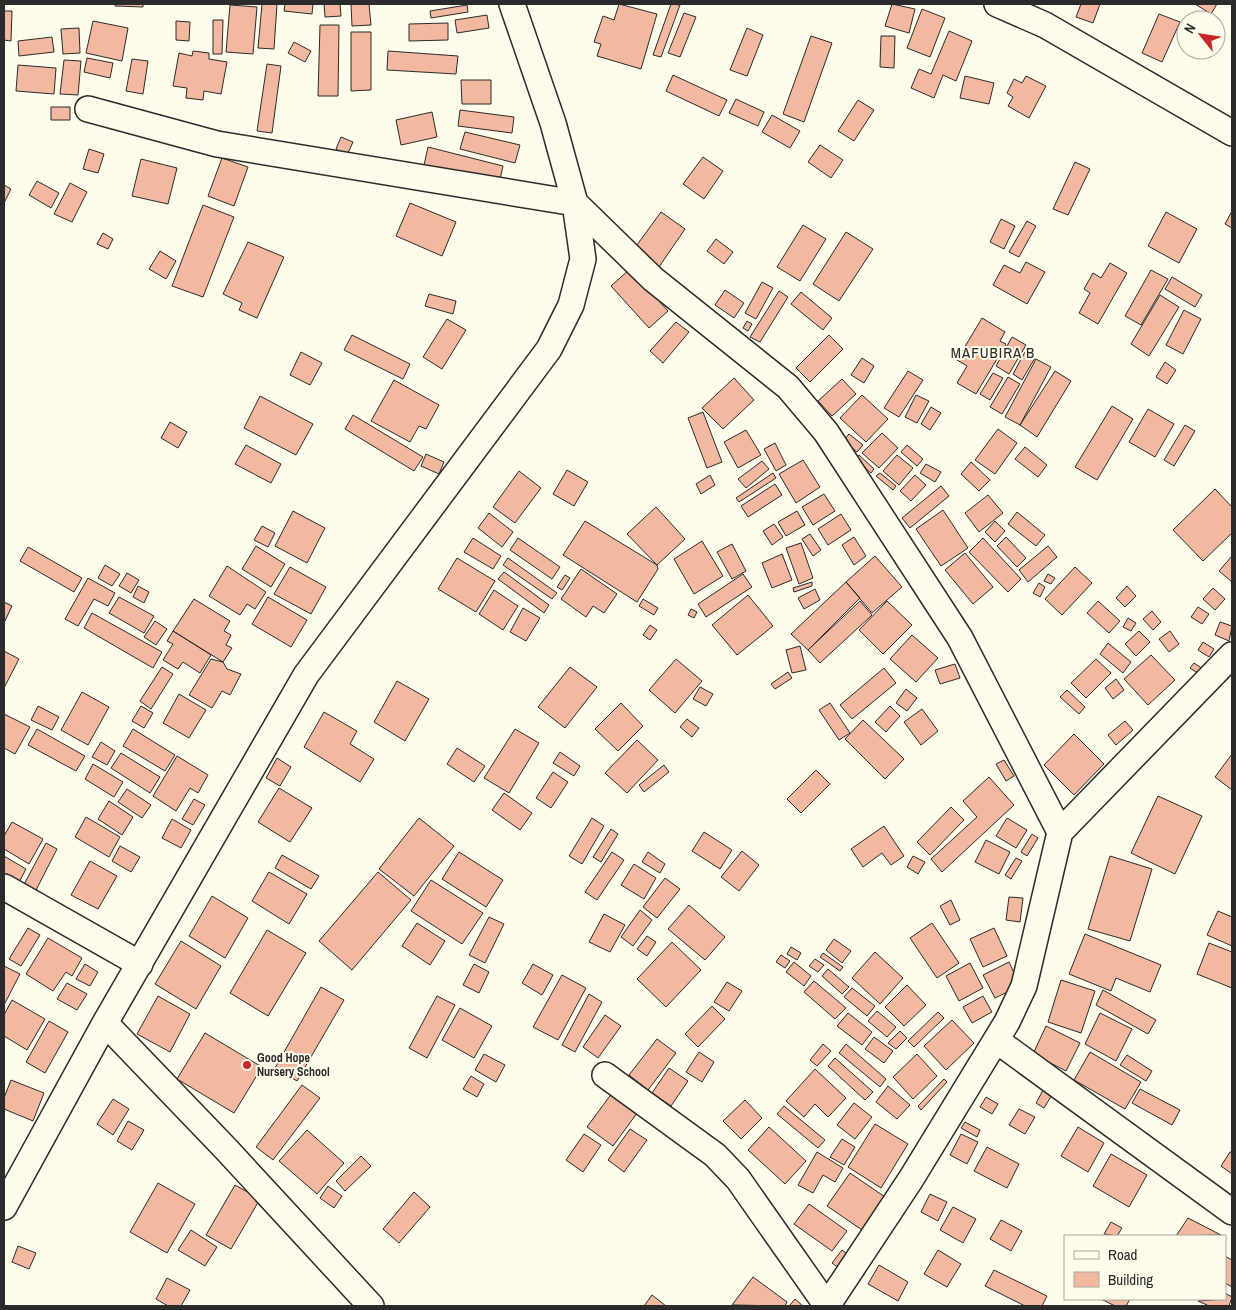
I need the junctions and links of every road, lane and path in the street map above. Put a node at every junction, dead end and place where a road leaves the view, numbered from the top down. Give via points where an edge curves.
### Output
1 (512, 4) edge
2 (997, 4) edge
3 (88, 109) dead end
4 (1232, 133) edge
5 (575, 203) junction
6 (1232, 655) edge
7 (1060, 832) junction
8 (4, 887) edge
9 (140, 964) junction
10 (106, 1023) junction
11 (996, 1040) junction
12 (604, 1075) dead end
13 (4, 1207) edge
14 (1232, 1212) edge
15 (371, 1306) edge
16 (827, 1306) edge

1 - 5 street via 553,123
2 - 4 street via 1045,25
3 - 5 street via 217,144
5 - 7 street via 653,279 788,386 826,432 960,638
5 - 9 street via 583,259 571,305 549,349 306,675
6 - 7 street
7 - 11 street via 1024,986
8 - 9 street
9 - 10 street
10 - 13 street
10 - 15 street
11 - 14 street
11 - 16 street via 911,1179
12 - 16 street via 715,1155 738,1179

